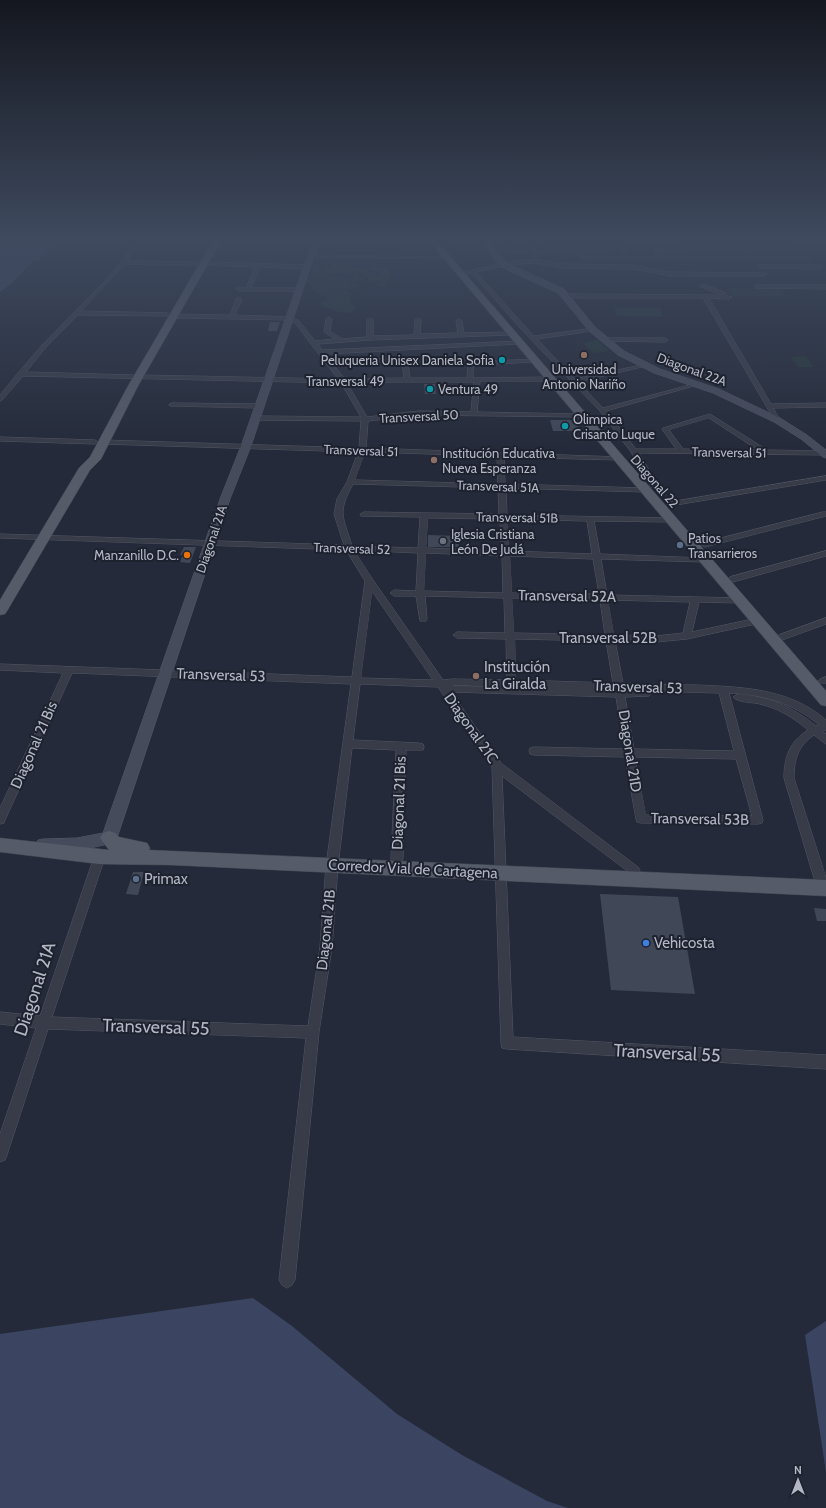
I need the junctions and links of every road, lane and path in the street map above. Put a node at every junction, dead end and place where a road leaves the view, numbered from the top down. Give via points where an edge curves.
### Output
1 (174, 311) edge
2 (234, 311) edge
3 (292, 311) edge
4 (492, 311) edge
5 (503, 311) edge
6 (508, 311) edge
7 (578, 311) edge
8 (713, 311) edge
9 (76, 312) joint
10 (171, 316) junction
11 (232, 317) junction
12 (290, 318) junction
13 (329, 319) dead end
14 (370, 320) dead end
15 (418, 320) dead end
16 (459, 321) dead end
17 (592, 329) junction
18 (510, 333) junction
19 (461, 335) junction
20 (406, 337) junction
21 (416, 337) junction
22 (370, 338) junction
23 (533, 338) junction
24 (604, 340) junction
25 (665, 340) dead end
26 (342, 341) junction
27 (518, 342) junction
28 (314, 343) junction
29 (407, 347) junction
30 (322, 352) junction
31 (534, 360) junction
32 (376, 361) dead end
33 (644, 365) junction
34 (20, 374) junction
35 (136, 377) junction
36 (550, 379) junction
37 (268, 380) junction
38 (470, 380) junction
39 (477, 380) junction
40 (343, 381) junction
41 (407, 381) junction
42 (574, 381) junction
43 (695, 384) junction
44 (0, 399) edge
45 (172, 405) dead end
46 (826, 405) edge
47 (260, 406) junction
48 (751, 406) junction
49 (768, 406) junction
50 (602, 410) junction
51 (474, 414) junction
52 (582, 416) junction
53 (256, 418) junction
54 (365, 419) junction
55 (777, 420) junction
56 (0, 439) edge
57 (99, 442) junction
58 (246, 446) junction
59 (362, 450) junction
60 (634, 451) junction
61 (681, 452) junction
62 (766, 453) junction
63 (825, 454) edge
64 (500, 455) junction
65 (618, 458) junction
66 (826, 478) edge
67 (351, 482) junction
68 (502, 486) junction
69 (649, 487) junction
70 (670, 504) junction
71 (364, 514) dead end
72 (826, 514) edge
73 (424, 516) junction
74 (503, 517) junction
75 (590, 518) junction
76 (671, 520) junction
77 (0, 536) edge
78 (44, 538) junction
79 (210, 543) junction
80 (705, 545) junction
81 (349, 548) junction
82 (423, 550) junction
83 (505, 553) junction
84 (826, 553) edge
85 (598, 556) junction
86 (704, 560) junction
87 (733, 579) junction
88 (369, 581) junction
89 (420, 592) junction
90 (394, 593) dead end
91 (507, 594) junction
92 (604, 597) junction
93 (695, 599) junction
94 (740, 600) junction
95 (1, 607) edge
96 (423, 619) dead end
97 (0, 620) edge
98 (757, 621) junction
99 (826, 621) edge
100 (457, 635) dead end
101 (510, 636) junction
102 (687, 636) junction
103 (782, 636) junction
104 (611, 638) junction
105 (0, 667) edge
106 (69, 670) junction
107 (165, 673) junction
108 (356, 681) junction
109 (825, 682) edge
110 (441, 684) junction
111 (511, 687) junction
112 (620, 690) junction
113 (724, 693) junction
114 (826, 701) edge
115 (823, 727) edge
116 (826, 740) edge
117 (348, 744) junction
118 (401, 746) junction
119 (419, 747) dead end
120 (534, 751) dead end
121 (630, 753) junction
122 (740, 755) junction
123 (497, 766) junction
124 (641, 818) joint
125 (0, 820) edge
126 (109, 838) junction
127 (5, 846) edge
128 (99, 857) junction
129 (397, 859) junction
130 (333, 861) junction
131 (500, 869) junction
132 (634, 870) junction
133 (824, 881) edge
134 (0, 1018) edge
135 (44, 1023) junction
136 (313, 1032) junction
137 (826, 1062) edge
138 (0, 1155) edge
139 (287, 1280) dead end

1 - 10 main road
2 - 11 street
3 - 12 street, Diagonal 21A
4 - 18 main road, Diagonal 22
5 - 69 main road, Diagonal 22
6 - 23 street
7 - 17 street, Diagonal 22A
8 - 49 street
9 - 10 street
9 - 34 street
10 - 11 street
10 - 35 main road
11 - 12 street
12 - 28 street via 297,322
12 - 37 street, Diagonal 21A
13 - 26 street via 327,332
14 - 22 street
15 - 21 street
16 - 19 street
17 - 23 street
17 - 24 street, Diagonal 22A
18 - 19 street
18 - 27 main road, Diagonal 22
19 - 21 street
20 - 21 street
20 - 22 street
20 - 29 street
22 - 26 street
23 - 42 street
24 - 25 street
24 - 33 street, Diagonal 22A via 621,353
26 - 28 street
27 - 29 street
27 - 31 main road, Diagonal 22
28 - 30 street
29 - 30 street
30 - 40 street
31 - 36 main road, Diagonal 22
31 - 38 street via 470,363
32 - 41 street via 405,359
33 - 42 street
33 - 43 street, Diagonal 22A
34 - 35 street, Transversal 49
34 - 44 street
35 - 37 street, Transversal 49
35 - 57 main road
36 - 39 street, Transversal 49
36 - 52 main road, Diagonal 22
37 - 40 street, Transversal 49
37 - 47 street, Diagonal 21A
38 - 39 street, Transversal 49
38 - 41 street, Transversal 49
39 - 51 street
40 - 41 street, Transversal 49
40 - 54 street
42 - 50 street
43 - 48 street, Diagonal 22A
43 - 50 street
45 - 47 street
46 - 49 street
47 - 53 street, Diagonal 21A
48 - 49 street via 763,409
48 - 55 street, Diagonal 22A
49 - 55 street
50 - 60 street
51 - 52 street, Transversal 50
51 - 54 street, Transversal 50 via 419,413
52 - 65 main road, Diagonal 22
53 - 54 street, Transversal 50
53 - 58 street, Diagonal 21A
54 - 59 street
55 - 63 street, Diagonal 22A
56 - 57 street, Transversal 51
57 - 58 street, Transversal 51
57 - 78 main road via 95,458 85,468
58 - 59 street, Transversal 51
58 - 79 street, Diagonal 21A
59 - 64 street, Transversal 51
59 - 67 street
60 - 61 street, Transversal 51
60 - 69 street
61 - 62 street, Transversal 51
61 - 62 street via 665,429 710,416
62 - 63 street, Transversal 51
64 - 65 street, Transversal 51
64 - 68 street
65 - 69 main road, Diagonal 22
66 - 70 street
67 - 68 street, Transversal 51A
67 - 81 street via 341,499 338,514
68 - 69 street, Transversal 51A
68 - 74 street
69 - 70 main road, Diagonal 22
69 - 76 main road, Diagonal 22
70 - 80 main road, Diagonal 22
71 - 73 street, Transversal 51B
72 - 80 street
73 - 74 street, Transversal 51B
73 - 82 street
74 - 75 street, Transversal 51B
74 - 83 street
75 - 76 street, Transversal 51B
75 - 85 street, Diagonal 21D
76 - 86 main road, Diagonal 22
77 - 78 street, Transversal 52
78 - 79 street, Transversal 52
78 - 95 main road
79 - 81 street, Transversal 52
79 - 107 street, Diagonal 21A
80 - 87 main road, Diagonal 22
81 - 82 street, Transversal 52
81 - 88 street, Diagonal 21C
82 - 83 street, Transversal 52
82 - 89 street
83 - 85 street, Transversal 52
83 - 91 street
84 - 87 street
85 - 86 street, Transversal 52
85 - 92 street, Diagonal 21D
86 - 94 main road, Diagonal 22
87 - 103 main road, Diagonal 22
88 - 108 street, Diagonal 21B
88 - 110 street, Diagonal 21C
89 - 90 street, Transversal 52A
89 - 91 street, Transversal 52A
89 - 96 street
91 - 92 street, Transversal 52A
91 - 101 street
92 - 93 street, Transversal 52A
92 - 104 street, Diagonal 21D
93 - 94 street, Transversal 52A
93 - 102 street
94 - 98 main road, Diagonal 22
95 - 97 main road
98 - 102 street, Transversal 52B
98 - 114 main road, Diagonal 22
99 - 103 street
100 - 101 street, Transversal 52B
101 - 104 street, Transversal 52B
101 - 111 street
102 - 104 street, Transversal 52B
103 - 109 main road, Diagonal 22
104 - 112 street, Diagonal 21D
105 - 106 street, Transversal 53
106 - 107 street, Transversal 53
106 - 125 street, Diagonal 21 Bis
107 - 108 street, Transversal 53
107 - 126 street, Diagonal 21A
108 - 110 street, Transversal 53
108 - 117 street, Diagonal 21B
110 - 111 street, Transversal 53 via 454,689
110 - 123 street, Diagonal 21C
111 - 112 street, Transversal 53
112 - 113 street, Transversal 53
112 - 121 street, Diagonal 21D
113 - 115 street, Transversal 53 via 754,691 780,698 807,711
113 - 122 street
115 - 116 street, Transversal 53
115 - 133 street via 801,740 795,747 789,763 789,778
117 - 118 street
117 - 130 street, Diagonal 21B
118 - 119 street
118 - 129 street, Diagonal 21 Bis
120 - 121 street
121 - 122 street
121 - 124 street, Diagonal 21D
122 - 124 street, Transversal 53B via 758,820
123 - 131 street
123 - 132 street, Diagonal 21C
126 - 127 street via 77,844
126 - 130 main road, Corredor Vial de Cartagena via 114,844 124,846
127 - 128 main road, Corredor Vial de Cartagena
128 - 130 main road, Corredor Vial de Cartagena
128 - 135 street, Diagonal 21A
129 - 130 main road, Corredor Vial de Cartagena
129 - 131 main road, Corredor Vial de Cartagena
130 - 131 main road, Corredor Vial de Cartagena
130 - 136 street, Diagonal 21B via 326,947
131 - 132 main road, Corredor Vial de Cartagena
131 - 133 main road, Corredor Vial de Cartagena
131 - 137 street, Transversal 55 via 507,1044
132 - 133 main road, Corredor Vial de Cartagena
134 - 135 street, Transversal 55
135 - 136 street, Transversal 55
135 - 138 street, Diagonal 21A
136 - 139 street, Diagonal 21B

